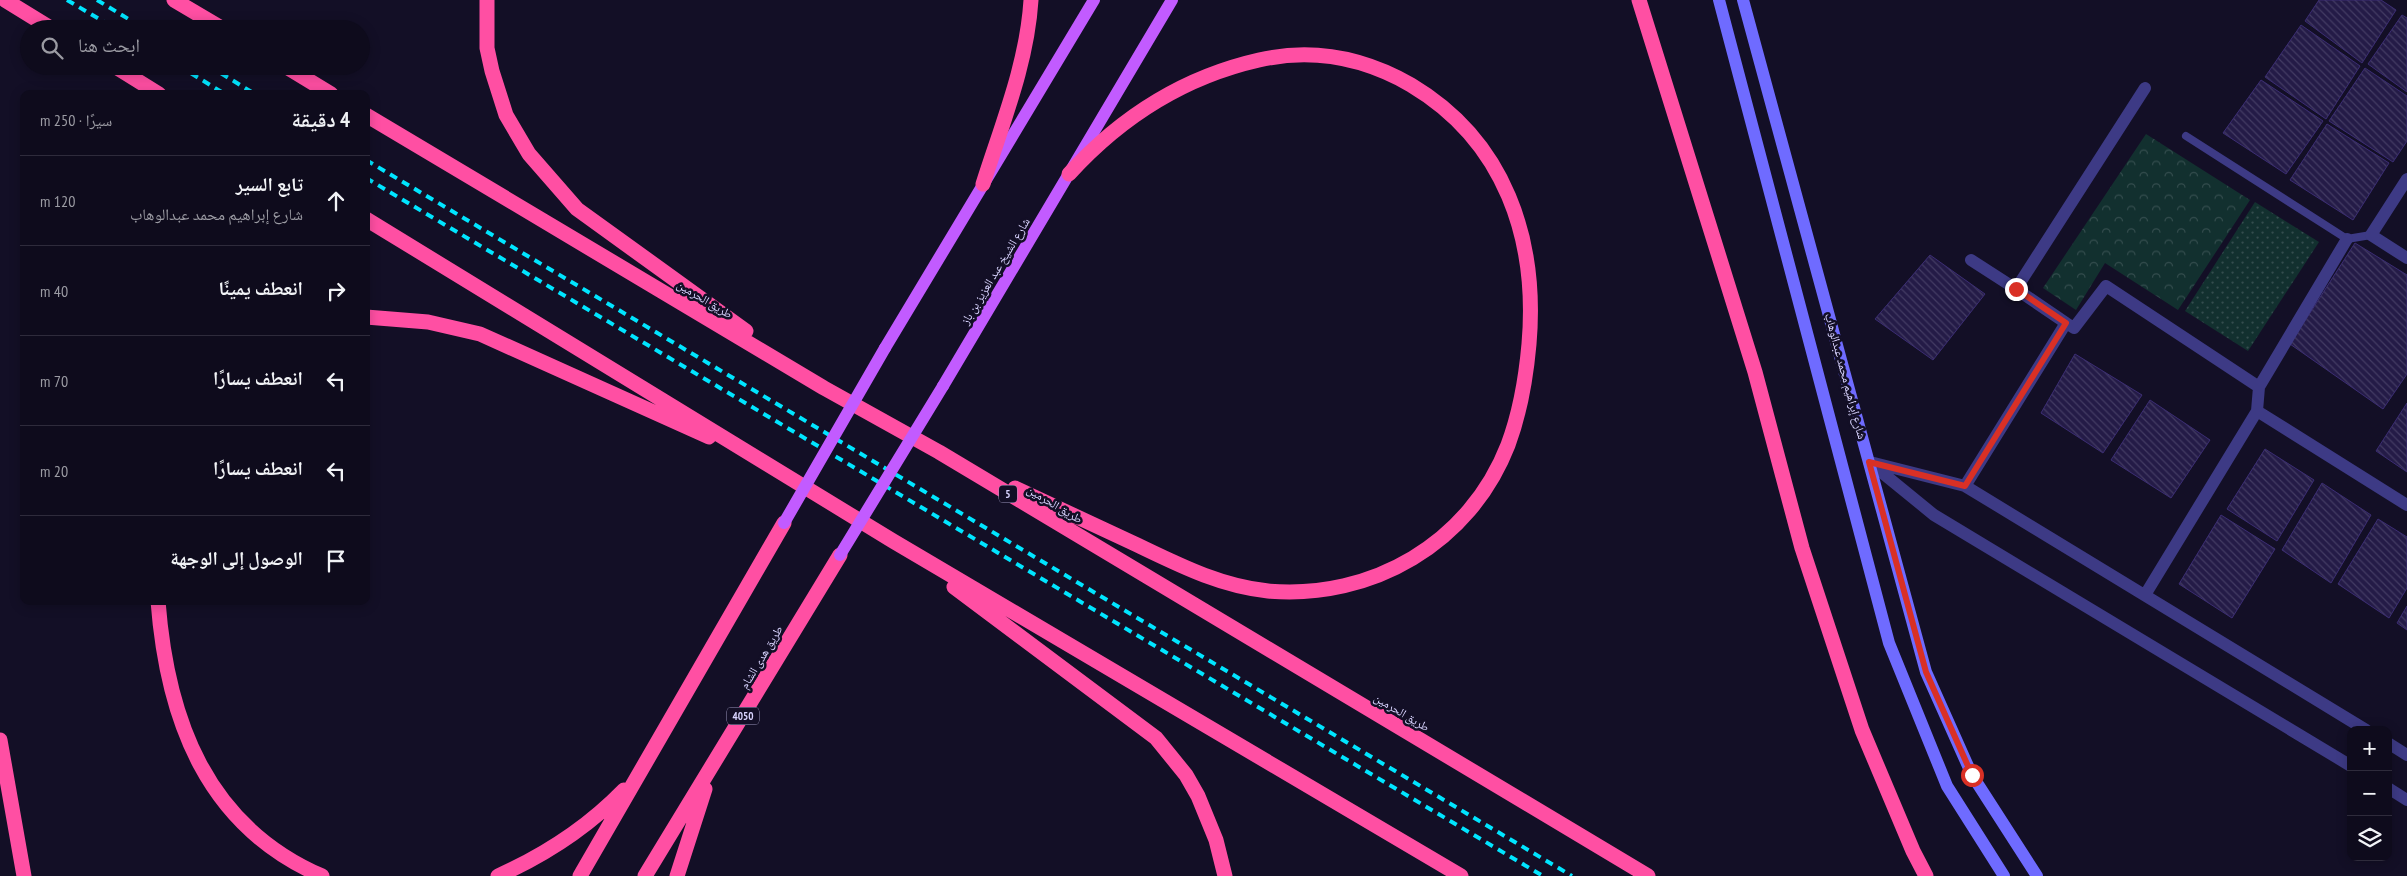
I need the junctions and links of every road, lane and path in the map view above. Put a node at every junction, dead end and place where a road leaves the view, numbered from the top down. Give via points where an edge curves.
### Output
1 (5, 0) edge
2 (174, 0) edge
3 (486, 0) edge
4 (1031, 0) edge
5 (1094, 0) edge
6 (1172, 0) edge
7 (1639, 0) edge
8 (1718, 0) edge
9 (1743, 0) edge
10 (37, 20) edge
11 (207, 20) edge
12 (128, 75) edge
13 (300, 75) edge
14 (2145, 88) dead end
15 (153, 90) edge
16 (324, 90) edge
17 (370, 117) edge
18 (2186, 136) dead end
19 (1069, 174) junction
20 (2407, 179) edge
21 (983, 184) junction
22 (370, 221) edge
23 (2371, 235) junction
24 (2348, 239) junction
25 (2407, 258) edge
26 (1971, 260) dead end
27 (2016, 289) junction
28 (370, 317) edge
29 (2066, 323) junction
30 (2259, 387) junction
31 (824, 388) junction
32 (2258, 411) junction
33 (939, 452) junction
34 (1869, 462) junction
35 (767, 463) junction
36 (1965, 486) junction
37 (2407, 504) edge
38 (784, 523) joint
39 (893, 541) junction
40 (840, 555) joint
41 (2145, 595) junction
42 (159, 605) edge
43 (2359, 726) edge
44 (0, 740) edge
45 (2392, 746) edge
46 (2407, 755) edge
47 (713, 764) junction
48 (2347, 764) edge
49 (641, 773) junction
50 (2392, 791) edge
51 (2407, 800) edge
52 (24, 876) edge
53 (322, 876) edge
54 (498, 876) edge
55 (580, 876) edge
56 (645, 876) edge
57 (677, 876) edge
58 (1225, 876) edge
59 (1461, 876) edge
60 (1648, 876) edge
61 (1926, 876) edge
62 (2004, 876) edge
63 (2037, 876) edge

1 - 10 highway
2 - 11 highway
3 - 31 highway via 486,33 492,71 506,115 529,154 577,209
4 - 21 highway via 1026,46
5 - 21 main road
6 - 19 main road, شارع الشيخ عبد العزيز بن باز
7 - 61 highway via 1755,372 1811,575 1862,730
8 - 62 street via 1889,644 1947,786
9 - 34 street, شارع إبراهيم محمد عبدالوهاب
12 - 15 highway
13 - 16 highway
14 - 27 street
17 - 31 highway, طريق الحرمين / 5
18 - 24 lane
19 - 33 highway via 1107,136 1150,104 1198,79 1254,61 1302,54 1343,58 1381,70 1421,91 1456,119 1490,159 1512,203 1524,248 1530,303 1528,357 1514,427 1498,467 1460,520 1445,536 1411,561 1393,571 1354,584 1288,592 1246,588 1208,578
19 - 40 main road, شارع الشيخ عبد العزيز بن باز, bridge
20 - 23 street
21 - 38 main road, bridge
22 - 35 highway
23 - 24 lane
23 - 25 street
24 - 30 street
26 - 27 street
27 - 29 street
28 - 35 highway via 428,322 480,334
29 - 30 street via 2074,328 2106,286
29 - 36 street
30 - 32 street
31 - 33 highway, طريق الحرمين / 5
32 - 37 street
32 - 41 street
33 - 60 highway, طريق الحرمين / 5
34 - 36 street
34 - 48 street via 1934,515
34 - 63 street, شارع إبراهيم محمد عبدالوهاب via 1926,672 1972,775
35 - 39 highway
36 - 41 street
38 - 49 highway
39 - 58 highway via 1156,738 1186,775 1198,796 1216,840
39 - 59 highway
40 - 47 highway, طريق هدى الشام / 4050
41 - 43 street
42 - 53 highway via 173,694 190,747 201,769 229,810 246,828 286,858
44 - 52 highway
45 - 46 street
47 - 56 highway, طريق هدى الشام / 4050
47 - 57 highway
49 - 54 highway via 571,836
49 - 55 highway
50 - 51 street

